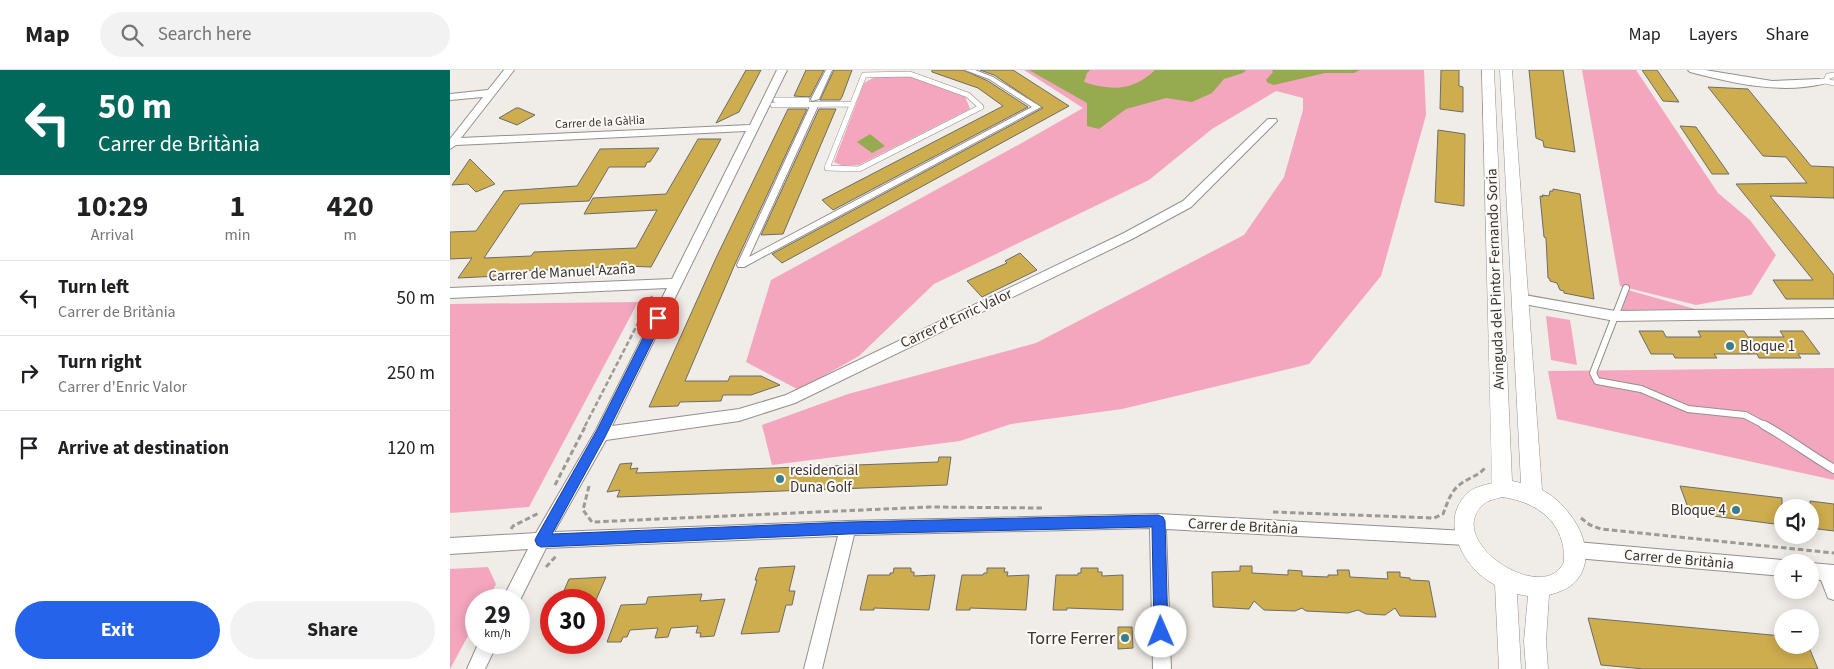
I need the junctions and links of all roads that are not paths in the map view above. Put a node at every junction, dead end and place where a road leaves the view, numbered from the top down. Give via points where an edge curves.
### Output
1 (509, 70) edge
2 (782, 70) edge
3 (829, 70) edge
4 (968, 70) edge
5 (1488, 70) edge
6 (1506, 70) edge
7 (1694, 70) edge
8 (1834, 75) edge
9 (1822, 82) junction
10 (1834, 83) edge
11 (491, 92) junction
12 (450, 97) edge
13 (812, 101) junction
14 (775, 102) dead end
15 (851, 104) junction
16 (1272, 121) dead end
17 (752, 128) junction
18 (451, 143) edge
19 (676, 283) junction
20 (1626, 288) dead end
21 (450, 293) edge
22 (1518, 299) junction
23 (1834, 313) edge
24 (1615, 316) junction
25 (601, 434) junction
26 (1834, 469) edge
27 (1502, 488) junction
28 (1532, 495) junction
29 (1158, 521) junction
30 (848, 528) junction
31 (1466, 538) junction
32 (541, 540) junction
33 (450, 546) edge
34 (1576, 550) junction
35 (1774, 567) edge
36 (1823, 572) edge
37 (1505, 580) junction
38 (1539, 588) junction
39 (516, 589) edge
40 (1834, 592) edge
41 (483, 654) edge
42 (476, 669) edge
43 (813, 669) edge
44 (1162, 669) edge
45 (1510, 669) edge
46 (1537, 669) edge

1 - 11 street
2 - 17 street
3 - 13 street
4 - 13 street via 991,78 1037,107 741,265
5 - 27 street, Avinguda del Pintor Fernando Soria
6 - 22 street, Avinguda del Pintor Fernando Soria
7 - 9 street via 1767,82
8 - 9 lane
9 - 10 lane
11 - 12 street
11 - 18 street
13 - 14 lane
13 - 15 lane
15 - 15 lane via 827,168 859,169 981,107 968,95 910,74 864,75
16 - 25 street, Carrer d'Enric Valor via 1188,204 790,399 739,416
17 - 18 street, Carrer de la Gàl·lia
17 - 19 street
19 - 21 street, Carrer de Manuel Azaña
19 - 25 street
20 - 24 lane
22 - 24 street, Avinguda del Pintor Fernando Soria
22 - 28 street, Avinguda del Pintor Fernando Soria
23 - 24 street, Avinguda del Pintor Fernando Soria
24 - 26 lane via 1593,373 1596,381 1641,389 1688,409 1745,415
25 - 32 street
27 - 28 street
27 - 31 street via 1474,498 1466,509 1463,523
28 - 34 street via 1562,518 1572,534
29 - 30 street, Carrer de Britània
29 - 31 street, Carrer de Britània
29 - 44 street
30 - 32 street, Carrer de Britània
30 - 43 street
31 - 37 street via 1474,555
32 - 33 street, Carrer de Britània
32 - 39 street
34 - 35 street, Carrer de Britània
34 - 38 street via 1574,564 1567,576 1555,585
36 - 40 street
37 - 38 street
37 - 45 street
38 - 46 street via 1535,641
41 - 42 street

